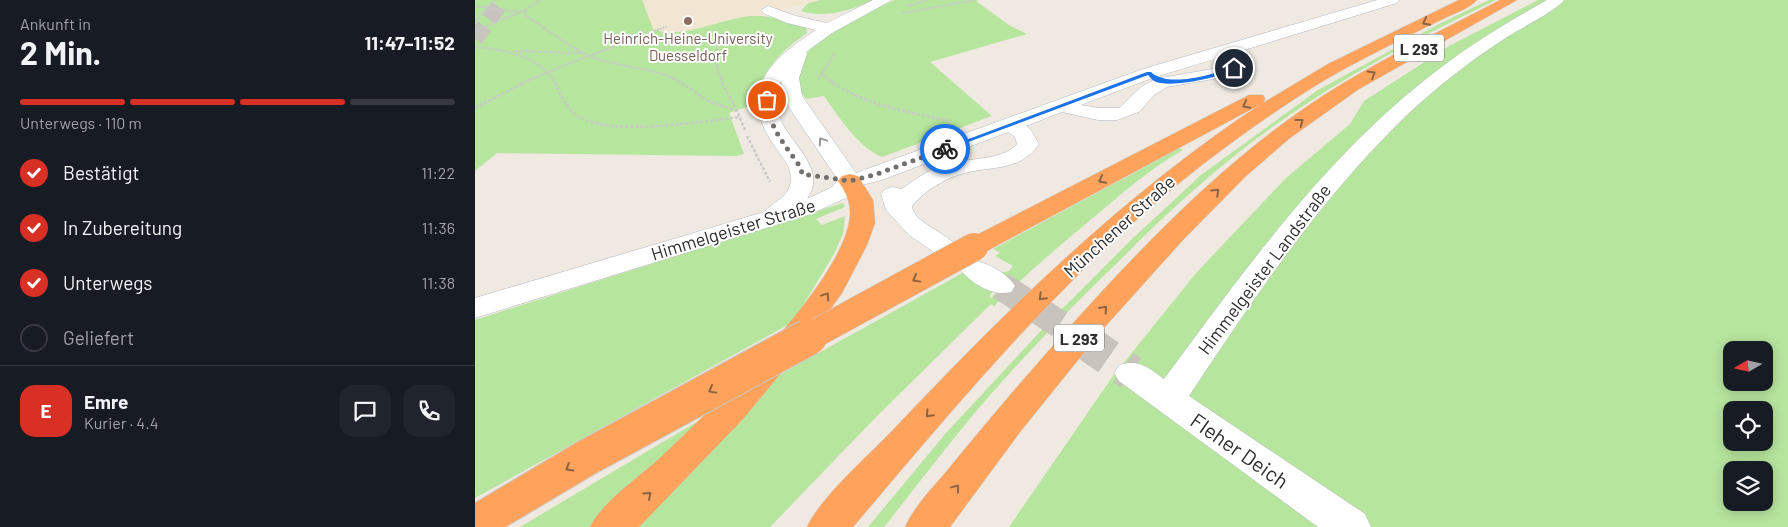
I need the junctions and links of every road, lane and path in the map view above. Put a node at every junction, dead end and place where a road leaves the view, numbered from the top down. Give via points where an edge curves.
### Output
1 (495, 0) edge
2 (541, 0) edge
3 (885, 0) edge
4 (929, 0) edge
5 (976, 0) edge
6 (1392, 0) edge
7 (1470, 0) edge
8 (1510, 0) edge
9 (1557, 0) edge
10 (475, 6) edge
11 (786, 6) dead end
12 (488, 7) junction
13 (906, 7) dead end
14 (525, 10) junction
15 (768, 10) dead end
16 (519, 12) junction
17 (902, 13) dead end
18 (844, 18) junction
19 (475, 21) edge
20 (668, 26) dead end
21 (829, 28) junction
22 (475, 31) edge
23 (717, 43) dead end
24 (807, 43) junction
25 (475, 46) edge
26 (837, 50) dead end
27 (510, 51) junction
28 (584, 53) junction
29 (588, 55) junction
30 (1338, 65) junction
31 (547, 71) junction
32 (822, 74) junction
33 (1156, 78) junction
34 (815, 84) dead end
35 (1061, 105) junction
36 (475, 108) edge
37 (737, 110) junction
38 (740, 117) junction
39 (1002, 128) junction
40 (885, 171) junction
41 (802, 174) junction
42 (850, 181) junction
43 (770, 182) dead end
44 (898, 210) junction
45 (763, 222) junction
46 (963, 254) junction
47 (1001, 286) tunnel mouth
48 (475, 308) edge
49 (1131, 373) tunnel mouth
50 (1168, 399) junction
51 (475, 524) edge
52 (611, 527) edge
53 (828, 527) edge
54 (927, 527) edge
55 (1350, 527) edge

1 - 12 path
2 - 14 path
3 - 18 street
4 - 13 path
5 - 17 path
6 - 33 street, Himmelgeister Straße via 1231,49 1236,55 1236,64 1229,71 1182,71
7 -> 30 highway, Münchener Straße / L 293
54 -> 8 highway, L 293 via 1001,429 1117,294 1247,162 1331,99 1402,56
9 - 50 street, Himmelgeister Landstraße via 1489,41 1443,74 1327,184 1259,269
10 - 12 path
11 - 18 street via 799,13
12 - 16 path
12 - 19 path
14 - 16 path
14 - 28 path via 526,16
15 - 21 street via 792,20
16 - 22 path
18 - 21 street
20 - 29 path
21 - 24 street
23 - 37 path via 714,51 720,81
24 - 41 street via 786,59 773,80 767,100 767,114 774,129
42 -> 24 street via 790,89 790,68
25 - 27 path
26 - 32 path
27 - 28 path
27 - 31 path
28 - 29 path
29 - 31 path
29 - 37 path via 612,64 663,75 679,81 706,100
30 -> 46 highway via 1302,74
30 -> 53 highway, Münchener Straße / L 293 via 1290,93 1181,170 1077,263 929,412
31 - 36 path
31 - 38 path via 560,97 571,110 581,118 597,123 645,125
32 - 34 path
32 - 39 path via 833,84 856,95 898,108
33 - 35 street, Himmelgeister Straße
33 - 35 street, Himmelgeister Straße via 1125,112 1097,114
35 - 39 street, Himmelgeister Straße
37 - 38 path
38 - 43 path
39 - 40 street, Himmelgeister Straße
39 - 44 street via 1024,134 1028,144 1026,150 1017,156 969,165 939,175 902,199
40 - 42 street, Himmelgeister Straße
40 - 44 street
41 - 42 street
41 - 45 street via 802,186 797,197 788,207
42 - 45 street, Himmelgeister Straße via 826,200
52 -> 42 highway via 670,474 738,404 827,295 862,222 860,197
44 - 46 street via 907,223
45 - 48 street, Himmelgeister Straße
46 - 47 street
46 -> 51 highway, bridge via 586,458
49 - 50 street, Fleher Deich
50 - 55 street, Fleher Deich

